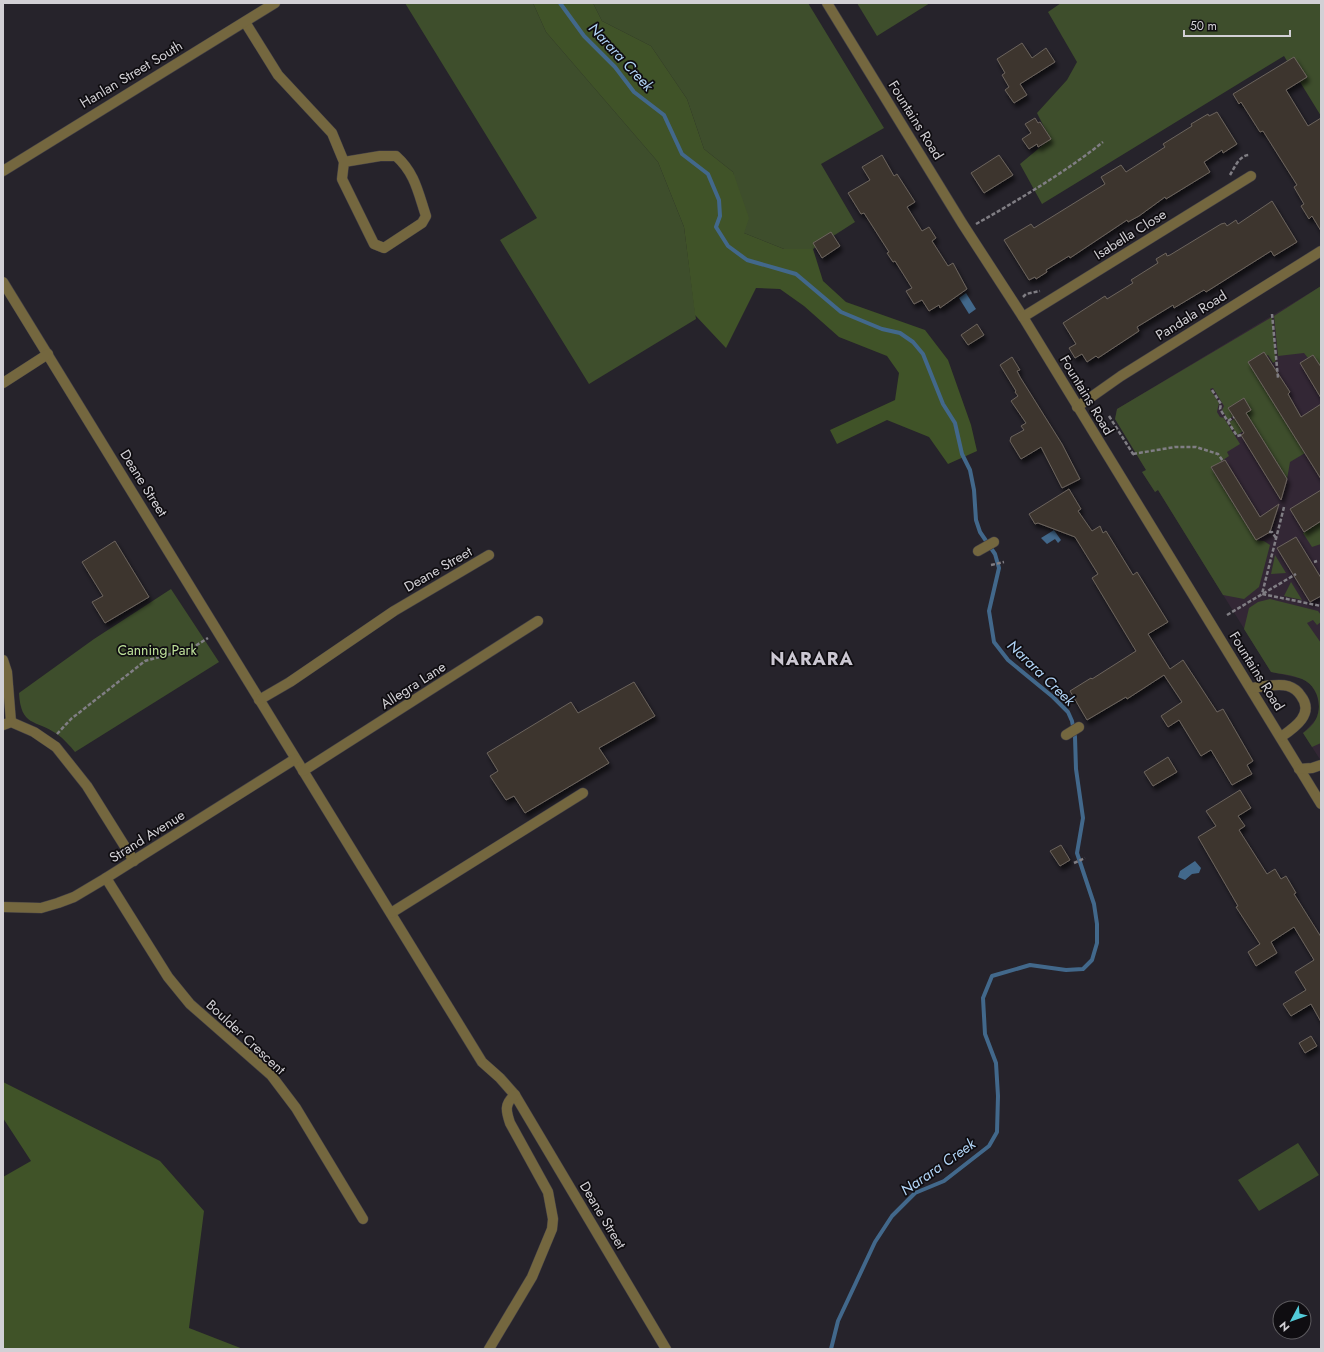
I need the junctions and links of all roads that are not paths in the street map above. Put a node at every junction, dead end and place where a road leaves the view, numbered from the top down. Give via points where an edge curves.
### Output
1 (275, 3) edge
2 (827, 3) edge
3 (245, 22) junction
4 (344, 162) junction
5 (3, 171) edge
6 (1251, 176) dead end
7 (1321, 251) edge
8 (3, 282) edge
9 (1023, 317) junction
10 (48, 354) junction
11 (3, 382) edge
12 (1077, 407) junction
13 (994, 542) dead end
14 (978, 551) dead end
15 (489, 555) dead end
16 (538, 621) dead end
17 (3, 660) edge
18 (1251, 688) junction
19 (259, 700) junction
20 (7, 723) edge
21 (1079, 727) dead end
22 (1066, 735) dead end
23 (1281, 737) junction
24 (295, 759) junction
25 (1321, 765) edge
26 (1300, 769) junction
27 (303, 772) junction
28 (583, 793) dead end
29 (1321, 804) edge
30 (134, 861) junction
31 (106, 878) junction
32 (3, 907) edge
33 (391, 912) junction
34 (515, 1095) junction
35 (364, 1219) dead end
36 (489, 1349) edge
37 (666, 1349) edge

1 - 3 street, Hanlan Street South
2 - 9 street, Fountains Road
3 - 4 street via 278,75 332,133
3 - 5 street, Hanlan Street South
4 - 4 street via 342,179 374,244 384,248 422,223 426,216 414,178 407,166 396,156
6 - 9 street, Isabella Close
7 - 12 street, Pandala Road via 1121,376
8 - 10 street, Deane Street
9 - 12 street, Fountains Road
10 - 11 street
10 - 19 street, Deane Street
12 - 18 street, Fountains Road
13 - 14 street
15 - 19 street, Deane Street via 394,611 290,682
16 - 27 street, Allegra Lane
17 - 20 street via 7,672
18 - 23 street, Fountains Road
18 - 23 street via 1289,686 1303,698 1306,706 1302,720
19 - 24 street, Deane Street
20 - 30 street via 34,732 56,747 87,786
21 - 22 street
23 - 26 street, Fountains Road
24 - 27 street, Deane Street
24 - 30 street, Strand Avenue
25 - 26 street
26 - 29 street, Fountains Road
27 - 33 street, Deane Street
28 - 33 street
30 - 31 street, Strand Avenue
31 - 32 street, Strand Avenue via 74,897 41,908
31 - 35 street, Boulder Crescent via 168,977 190,1004 271,1075 296,1108
33 - 34 street, Deane Street via 482,1062
34 - 36 street via 509,1100 506,1112 548,1192 553,1219 552,1230 532,1277
34 - 37 street, Deane Street

